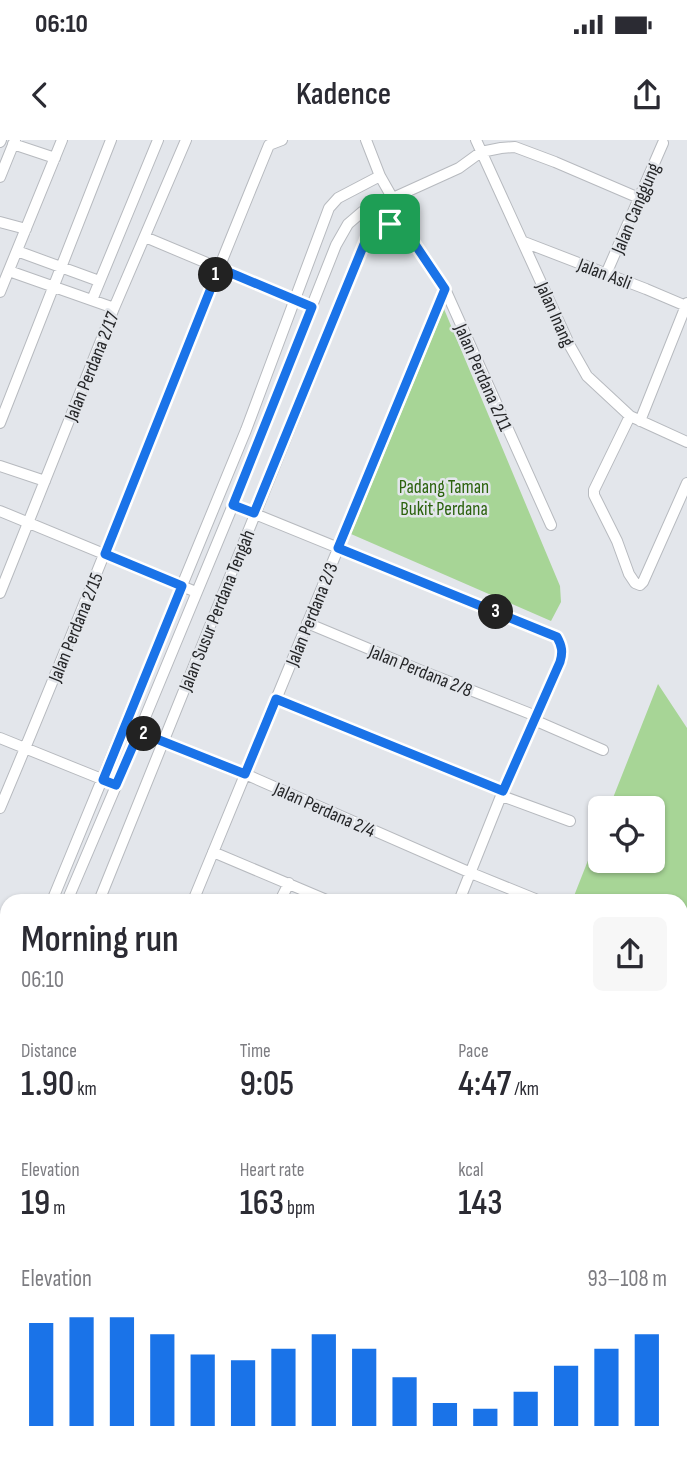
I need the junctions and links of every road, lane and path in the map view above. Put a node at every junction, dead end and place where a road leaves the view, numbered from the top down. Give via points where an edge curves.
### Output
1 (62, 140) edge
2 (111, 140) edge
3 (158, 140) edge
4 (186, 140) edge
5 (259, 140) edge
6 (282, 140) edge
7 (366, 140) edge
8 (476, 140) edge
9 (14, 142) edge
10 (663, 143) dead end
11 (270, 145) junction
12 (481, 152) junction
13 (55, 158) junction
14 (380, 176) junction
15 (0, 177) edge
16 (396, 197) junction
17 (639, 198) junction
18 (0, 222) edge
19 (400, 222) junction
20 (26, 229) junction
21 (145, 237) junction
22 (524, 242) junction
23 (17, 251) junction
24 (61, 267) junction
25 (219, 268) junction
26 (9, 271) junction
27 (606, 274) junction
28 (99, 281) junction
29 (54, 287) junction
30 (445, 289) junction
31 (0, 292) edge
32 (295, 299) junction
33 (92, 300) junction
34 (686, 305) edge
35 (312, 307) junction
36 (114, 308) junction
37 (629, 416) junction
38 (640, 421) junction
39 (0, 423) edge
40 (687, 442) edge
41 (0, 466) edge
42 (45, 481) junction
43 (687, 483) edge
44 (233, 505) junction
45 (0, 511) edge
46 (254, 513) junction
47 (29, 523) junction
48 (551, 524) dead end
49 (338, 548) junction
50 (105, 554) junction
51 (182, 586) junction
52 (196, 592) junction
53 (0, 593) edge
54 (307, 623) junction
55 (276, 699) junction
56 (535, 718) junction
57 (139, 732) junction
58 (0, 738) edge
59 (163, 742) junction
60 (25, 748) junction
61 (603, 750) dead end
62 (245, 774) junction
63 (103, 780) junction
64 (116, 785) junction
65 (503, 794) junction
66 (0, 808) edge
67 (570, 821) dead end
68 (213, 852) junction
69 (471, 873) junction
70 (289, 883) junction
71 (55, 894) edge
72 (70, 894) edge
73 (102, 894) edge
74 (196, 894) edge
75 (284, 894) edge
76 (313, 894) edge
77 (463, 894) edge
78 (523, 894) edge

1 - 13 street
2 - 24 street
3 - 28 street
4 - 21 street, Jalan Perdana 2/17
5 - 11 street
6 - 11 street
7 - 14 street
8 - 12 street, Jalan Inang
9 - 13 street
9 - 15 street
10 - 17 street, Jalan Canggung
11 - 25 street, Jalan Perdana 2/15
12 - 16 street via 459,168
12 - 17 street via 515,147
12 - 22 street, Jalan Inang
13 - 20 street
14 - 16 street
14 - 32 street, Jalan Susur Perdana Tengah via 338,198 329,208
16 - 19 street
16 - 35 street via 362,212 348,224
17 - 27 street, Jalan Canggung
18 - 20 street
19 - 30 street, Jalan Perdana 2/11
19 - 46 street, Jalan Susur Perdana Tengah via 367,237
20 - 23 street
21 - 25 street
21 - 36 street, Jalan Perdana 2/17
22 - 27 street, Jalan Asli
22 - 37 street, Jalan Inang via 579,363
23 - 24 street
23 - 26 street
24 - 28 street
24 - 29 street
25 - 32 street
25 - 50 street, Jalan Perdana 2/15
26 - 29 street
26 - 31 street
27 - 34 street, Jalan Asli
28 - 33 street
29 - 33 street
29 - 39 street
30 - 48 street, Jalan Perdana 2/11
30 - 49 street, Jalan Perdana 2/3
32 - 35 street
32 - 51 street, Jalan Susur Perdana Tengah
33 - 36 street
34 - 38 street
35 - 44 street
36 - 42 street, Jalan Perdana 2/17
37 - 38 street, Jalan Inang
37 - 43 street via 594,495 635,583 643,582
38 - 40 street, Jalan Inang
41 - 42 street
42 - 47 street, Jalan Perdana 2/17
44 - 46 street
44 - 52 street
45 - 47 street
46 - 49 street
46 - 59 street, Jalan Susur Perdana Tengah
47 - 50 street
47 - 53 street, Jalan Perdana 2/17
49 - 54 street, Jalan Perdana 2/3
49 - 56 street via 557,637 562,645 560,662
50 - 51 street
50 - 60 street, Jalan Perdana 2/15
51 - 52 street
51 - 63 street, Jalan Susur Perdana Tengah
52 - 57 street
54 - 55 street, Jalan Perdana 2/3
54 - 56 street, Jalan Perdana 2/8
55 - 62 street, Jalan Perdana 2/3
55 - 65 street
56 - 61 street, Jalan Perdana 2/8
56 - 65 street
57 - 59 street, Jalan Perdana 2/4
57 - 64 street
58 - 60 street
59 - 62 street, Jalan Perdana 2/4
59 - 73 street, Jalan Susur Perdana Tengah
60 - 63 street
60 - 66 street, Jalan Perdana 2/15
62 - 68 street, Jalan Perdana 2/3
62 - 69 street, Jalan Perdana 2/4
63 - 64 street
63 - 71 street, Jalan Susur Perdana Tengah
64 - 72 street
65 - 67 street
65 - 69 street
68 - 70 street
68 - 74 street, Jalan Perdana 2/3
69 - 77 street
69 - 78 street, Jalan Perdana 2/4
70 - 75 street
70 - 76 street

